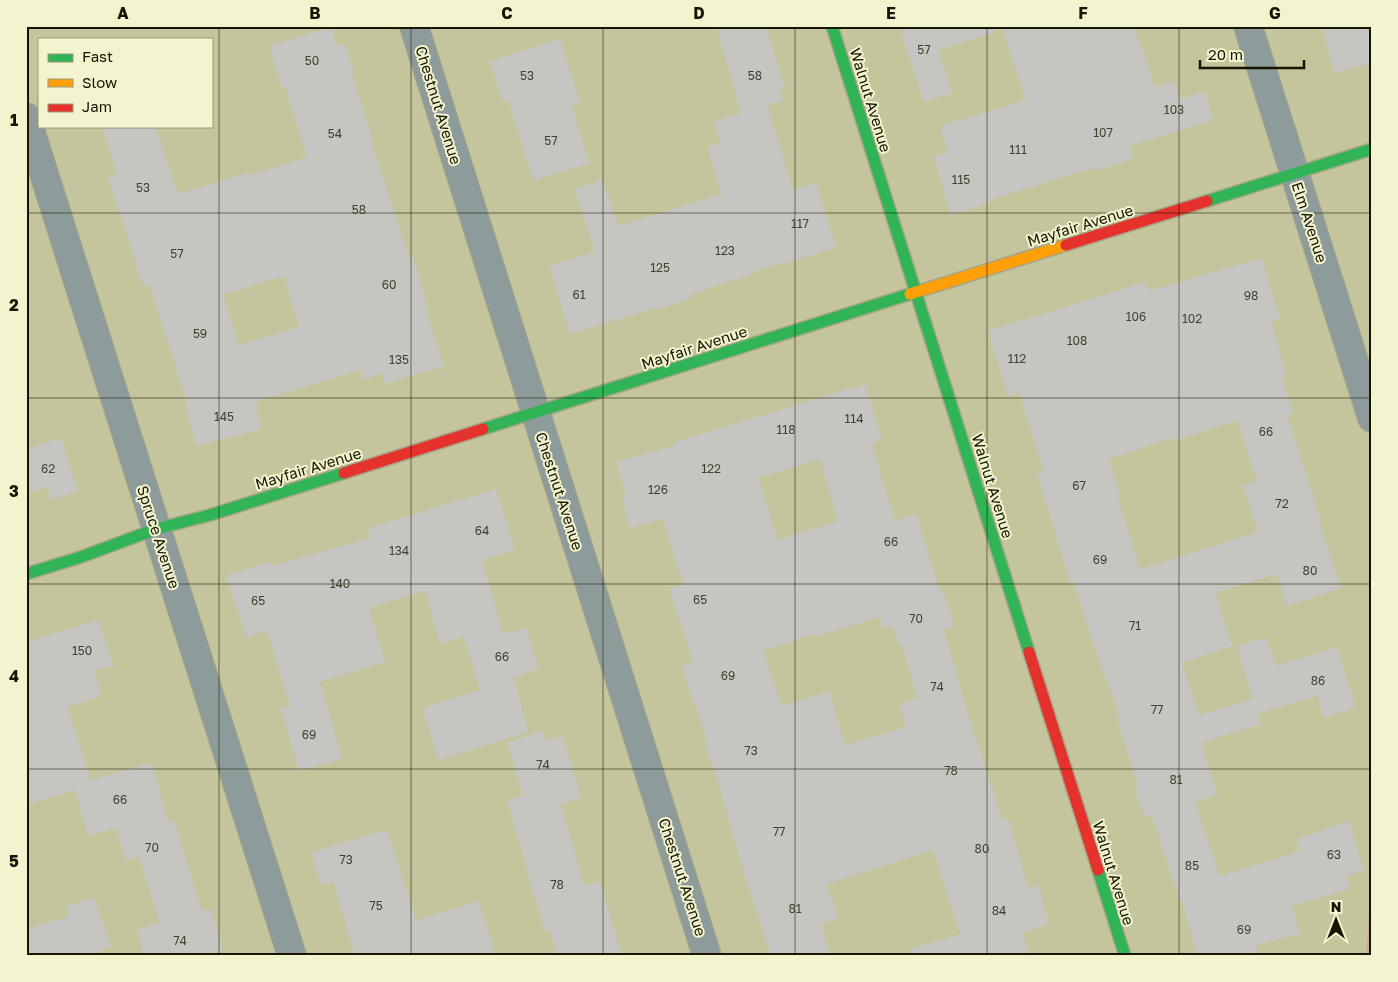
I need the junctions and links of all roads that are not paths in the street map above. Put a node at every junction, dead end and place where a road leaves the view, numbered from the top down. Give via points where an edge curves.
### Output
1 (414, 26) edge
2 (832, 26) edge
3 (1248, 26) edge
4 (26, 117) edge
5 (1372, 149) edge
6 (1294, 173) junction
7 (916, 292) junction
8 (535, 413) junction
9 (1372, 418) edge
10 (156, 529) junction
11 (26, 574) edge
12 (292, 956) edge
13 (707, 956) edge
14 (1125, 956) edge

1 - 8 street, Chestnut Avenue
2 - 7 street, Walnut Avenue
3 - 6 street, Elm Avenue
4 - 10 street, Spruce Avenue
5 - 6 street, Mayfair Avenue
6 - 7 street, Mayfair Avenue
6 - 9 street, Elm Avenue
7 - 8 street, Mayfair Avenue
7 - 14 street, Walnut Avenue
8 - 10 street, Mayfair Avenue
8 - 13 street, Chestnut Avenue
10 - 11 street, Mayfair Avenue
10 - 12 street, Spruce Avenue

